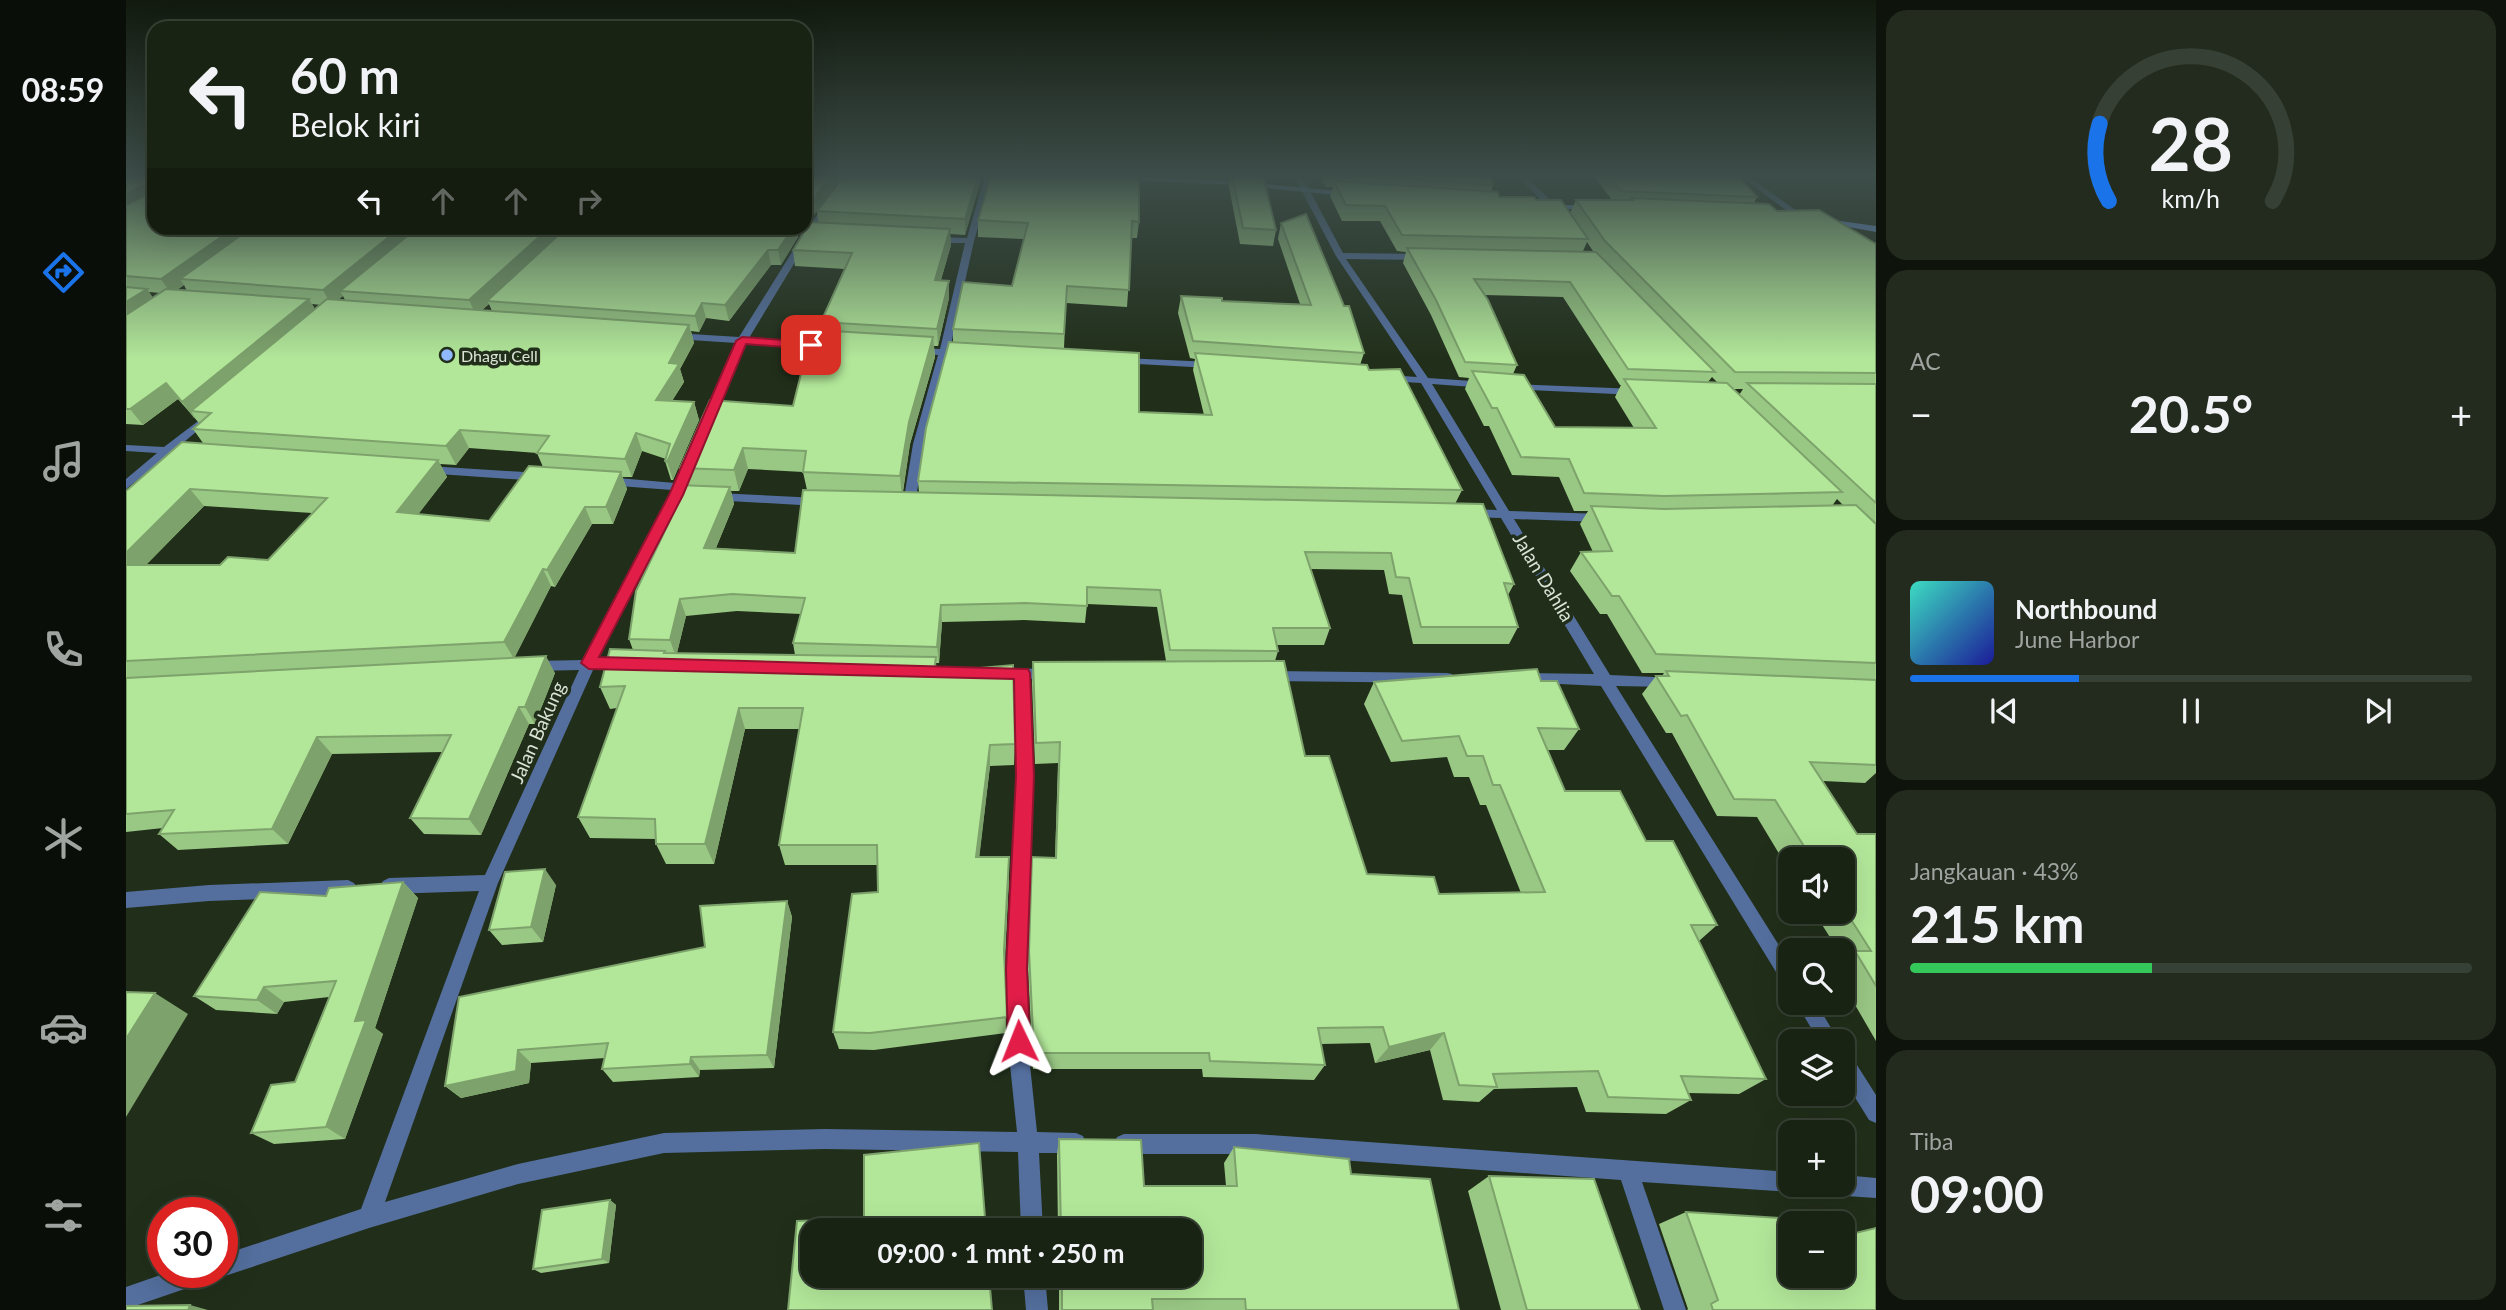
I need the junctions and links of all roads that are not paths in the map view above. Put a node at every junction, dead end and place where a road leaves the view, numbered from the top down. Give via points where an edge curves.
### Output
1 (805, 237) edge
2 (971, 237) edge
3 (1331, 237) edge
4 (916, 239) edge
5 (970, 242) junction
6 (1340, 256) junction
7 (1438, 258) edge
8 (660, 335) edge
9 (742, 341) junction
10 (834, 347) edge
11 (902, 350) edge
12 (942, 352) junction
13 (980, 354) edge
14 (1110, 361) edge
15 (1220, 366) edge
16 (1375, 377) edge
17 (1425, 381) junction
18 (1654, 393) edge
19 (219, 407) edge
20 (126, 448) edge
21 (167, 451) junction
22 (205, 454) edge
23 (420, 470) edge
24 (551, 478) edge
25 (590, 480) edge
26 (126, 485) edge
27 (686, 493) junction
28 (832, 502) edge
29 (909, 504) edge
30 (1450, 513) edge
31 (1505, 514) junction
32 (1612, 519) edge
33 (589, 663) junction
34 (645, 665) edge
35 (521, 667) edge
36 (980, 672) edge
37 (1022, 673) junction
38 (1064, 674) edge
39 (1258, 676) edge
40 (1466, 678) edge
41 (1508, 678) edge
42 (1605, 679) junction
43 (1686, 682) edge
44 (490, 883) junction
45 (126, 900) edge
46 (1778, 960) edge
47 (1855, 1080) edge
48 (1876, 1113) edge
49 (1028, 1143) junction
50 (1628, 1170) junction
51 (1778, 1181) edge
52 (1855, 1187) edge
53 (1876, 1188) edge
54 (369, 1217) junction
55 (1031, 1218) edge
56 (238, 1261) edge
57 (156, 1288) edge
58 (1035, 1288) edge
59 (126, 1298) edge
60 (1037, 1310) edge
61 (1675, 1310) edge

1 - 9 street, Jalan Bakung
2 - 5 street
3 - 6 street, Jalan Dahlia
4 - 5 street
5 - 12 street
6 - 7 street
6 - 17 street, Jalan Dahlia
8 - 9 street
9 - 10 street
9 - 27 street, Jalan Bakung via 697,444
11 - 12 street
12 - 13 street
12 - 29 street
14 - 15 street
16 - 17 street
17 - 18 street
17 - 31 street, Jalan Dahlia
19 - 21 street
20 - 21 street
21 - 22 street
21 - 26 street
23 - 24 street
25 - 27 street
27 - 28 street
27 - 33 street, Jalan Bakung
30 - 31 street
31 - 32 street
31 - 42 street, Jalan Dahlia
33 - 34 street
33 - 35 street
33 - 44 street, Jalan Bakung
36 - 37 street
37 - 38 street
37 - 49 street via 1025,776 1016,969
39 - 40 street
41 - 42 street
42 - 43 street
42 - 46 street, Jalan Dahlia
44 - 45 street
44 - 54 street, Jalan Bakung
47 - 48 street
49 - 50 street via 1256,1144
49 - 54 street via 825,1139 664,1143 518,1174
49 - 55 street
50 - 51 street
50 - 61 street
52 - 53 street
54 - 56 street
57 - 59 street
58 - 60 street

